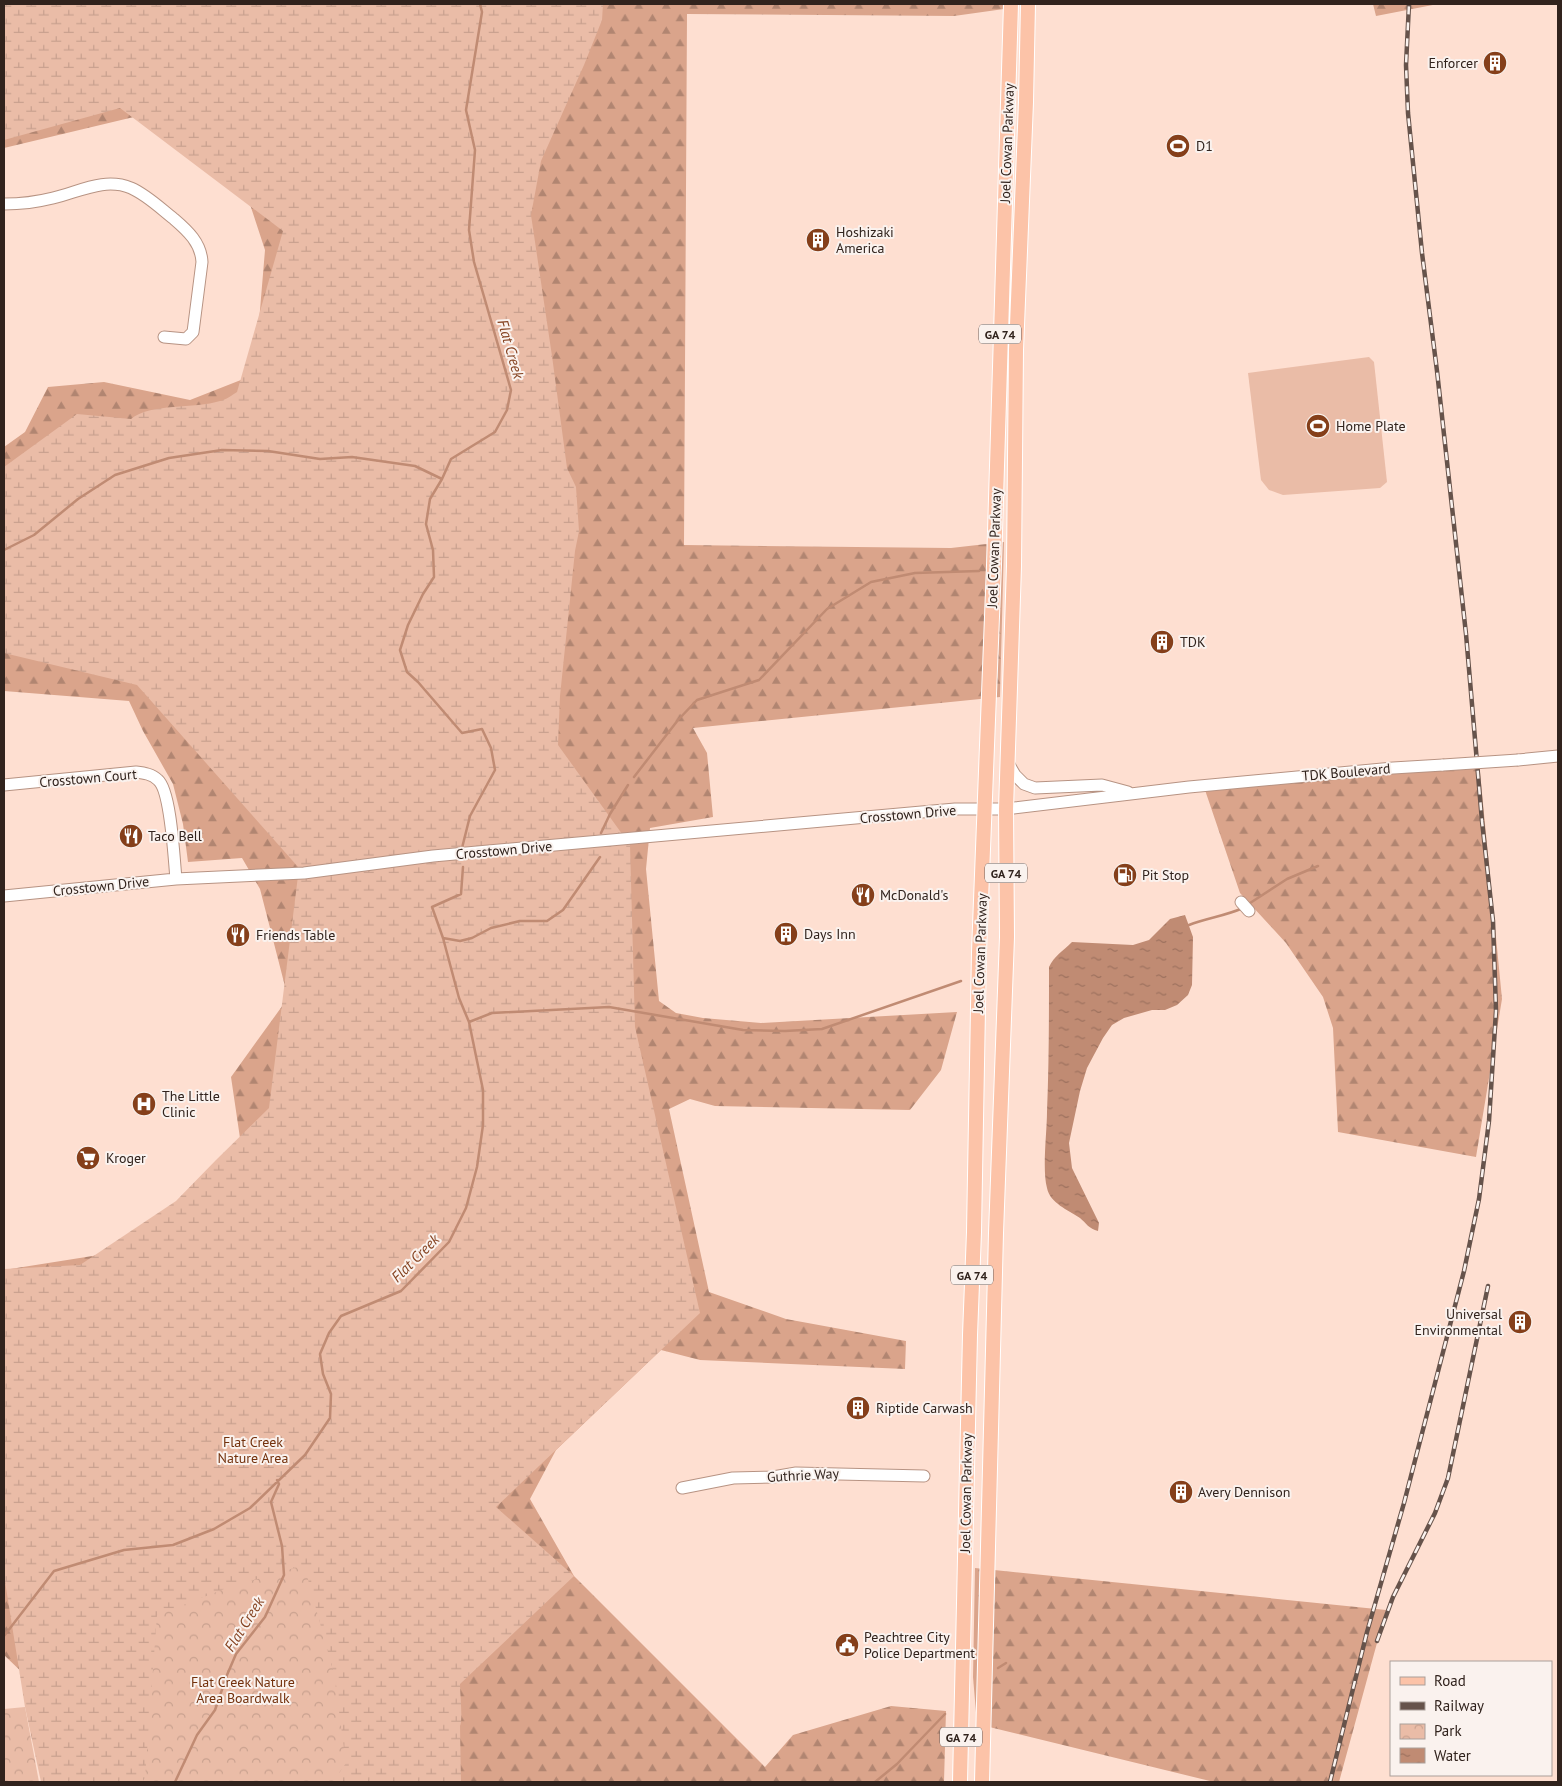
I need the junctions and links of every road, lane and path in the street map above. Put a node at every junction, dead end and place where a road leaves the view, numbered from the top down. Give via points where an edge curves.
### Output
1 (1011, 4) edge
2 (1028, 4) edge
3 (1026, 102) junction
4 (1009, 103) junction
5 (4, 204) edge
6 (164, 337) dead end
7 (1558, 756) edge
8 (1007, 761) junction
9 (4, 785) edge
10 (1134, 794) junction
11 (985, 808) junction
12 (1006, 809) junction
13 (176, 879) junction
14 (4, 896) edge
15 (924, 1476) dead end
16 (682, 1488) dead end
17 (960, 1782) edge
18 (982, 1782) edge

1 - 4 main road, Joel Cowan Parkway / GA 74
2 - 3 main road, Joel Cowan Parkway / GA 74
3 - 4 street
3 - 8 main road, Joel Cowan Parkway / GA 74 via 1016,350 1014,566
4 - 11 main road, Joel Cowan Parkway / GA 74
5 - 6 street via 53,198 108,184 130,188 157,205 196,242 202,262 193,332 186,338
7 - 10 street, TDK Boulevard, bridge via 1373,769
8 - 10 street, TDK Boulevard via 1014,775 1035,788 1102,785
8 - 12 main road, Joel Cowan Parkway / GA 74
9 - 13 street, Crosstown Court via 136,772 159,780 166,795
10 - 12 street, TDK Boulevard
11 - 12 street, Crosstown Drive
11 - 13 street, Crosstown Drive via 441,855 304,873
11 - 17 main road, Joel Cowan Parkway / GA 74
12 - 18 main road, Joel Cowan Parkway / GA 74 via 1007,937
13 - 14 street, Crosstown Drive
15 - 16 street, Guthrie Way via 796,1473 733,1478

